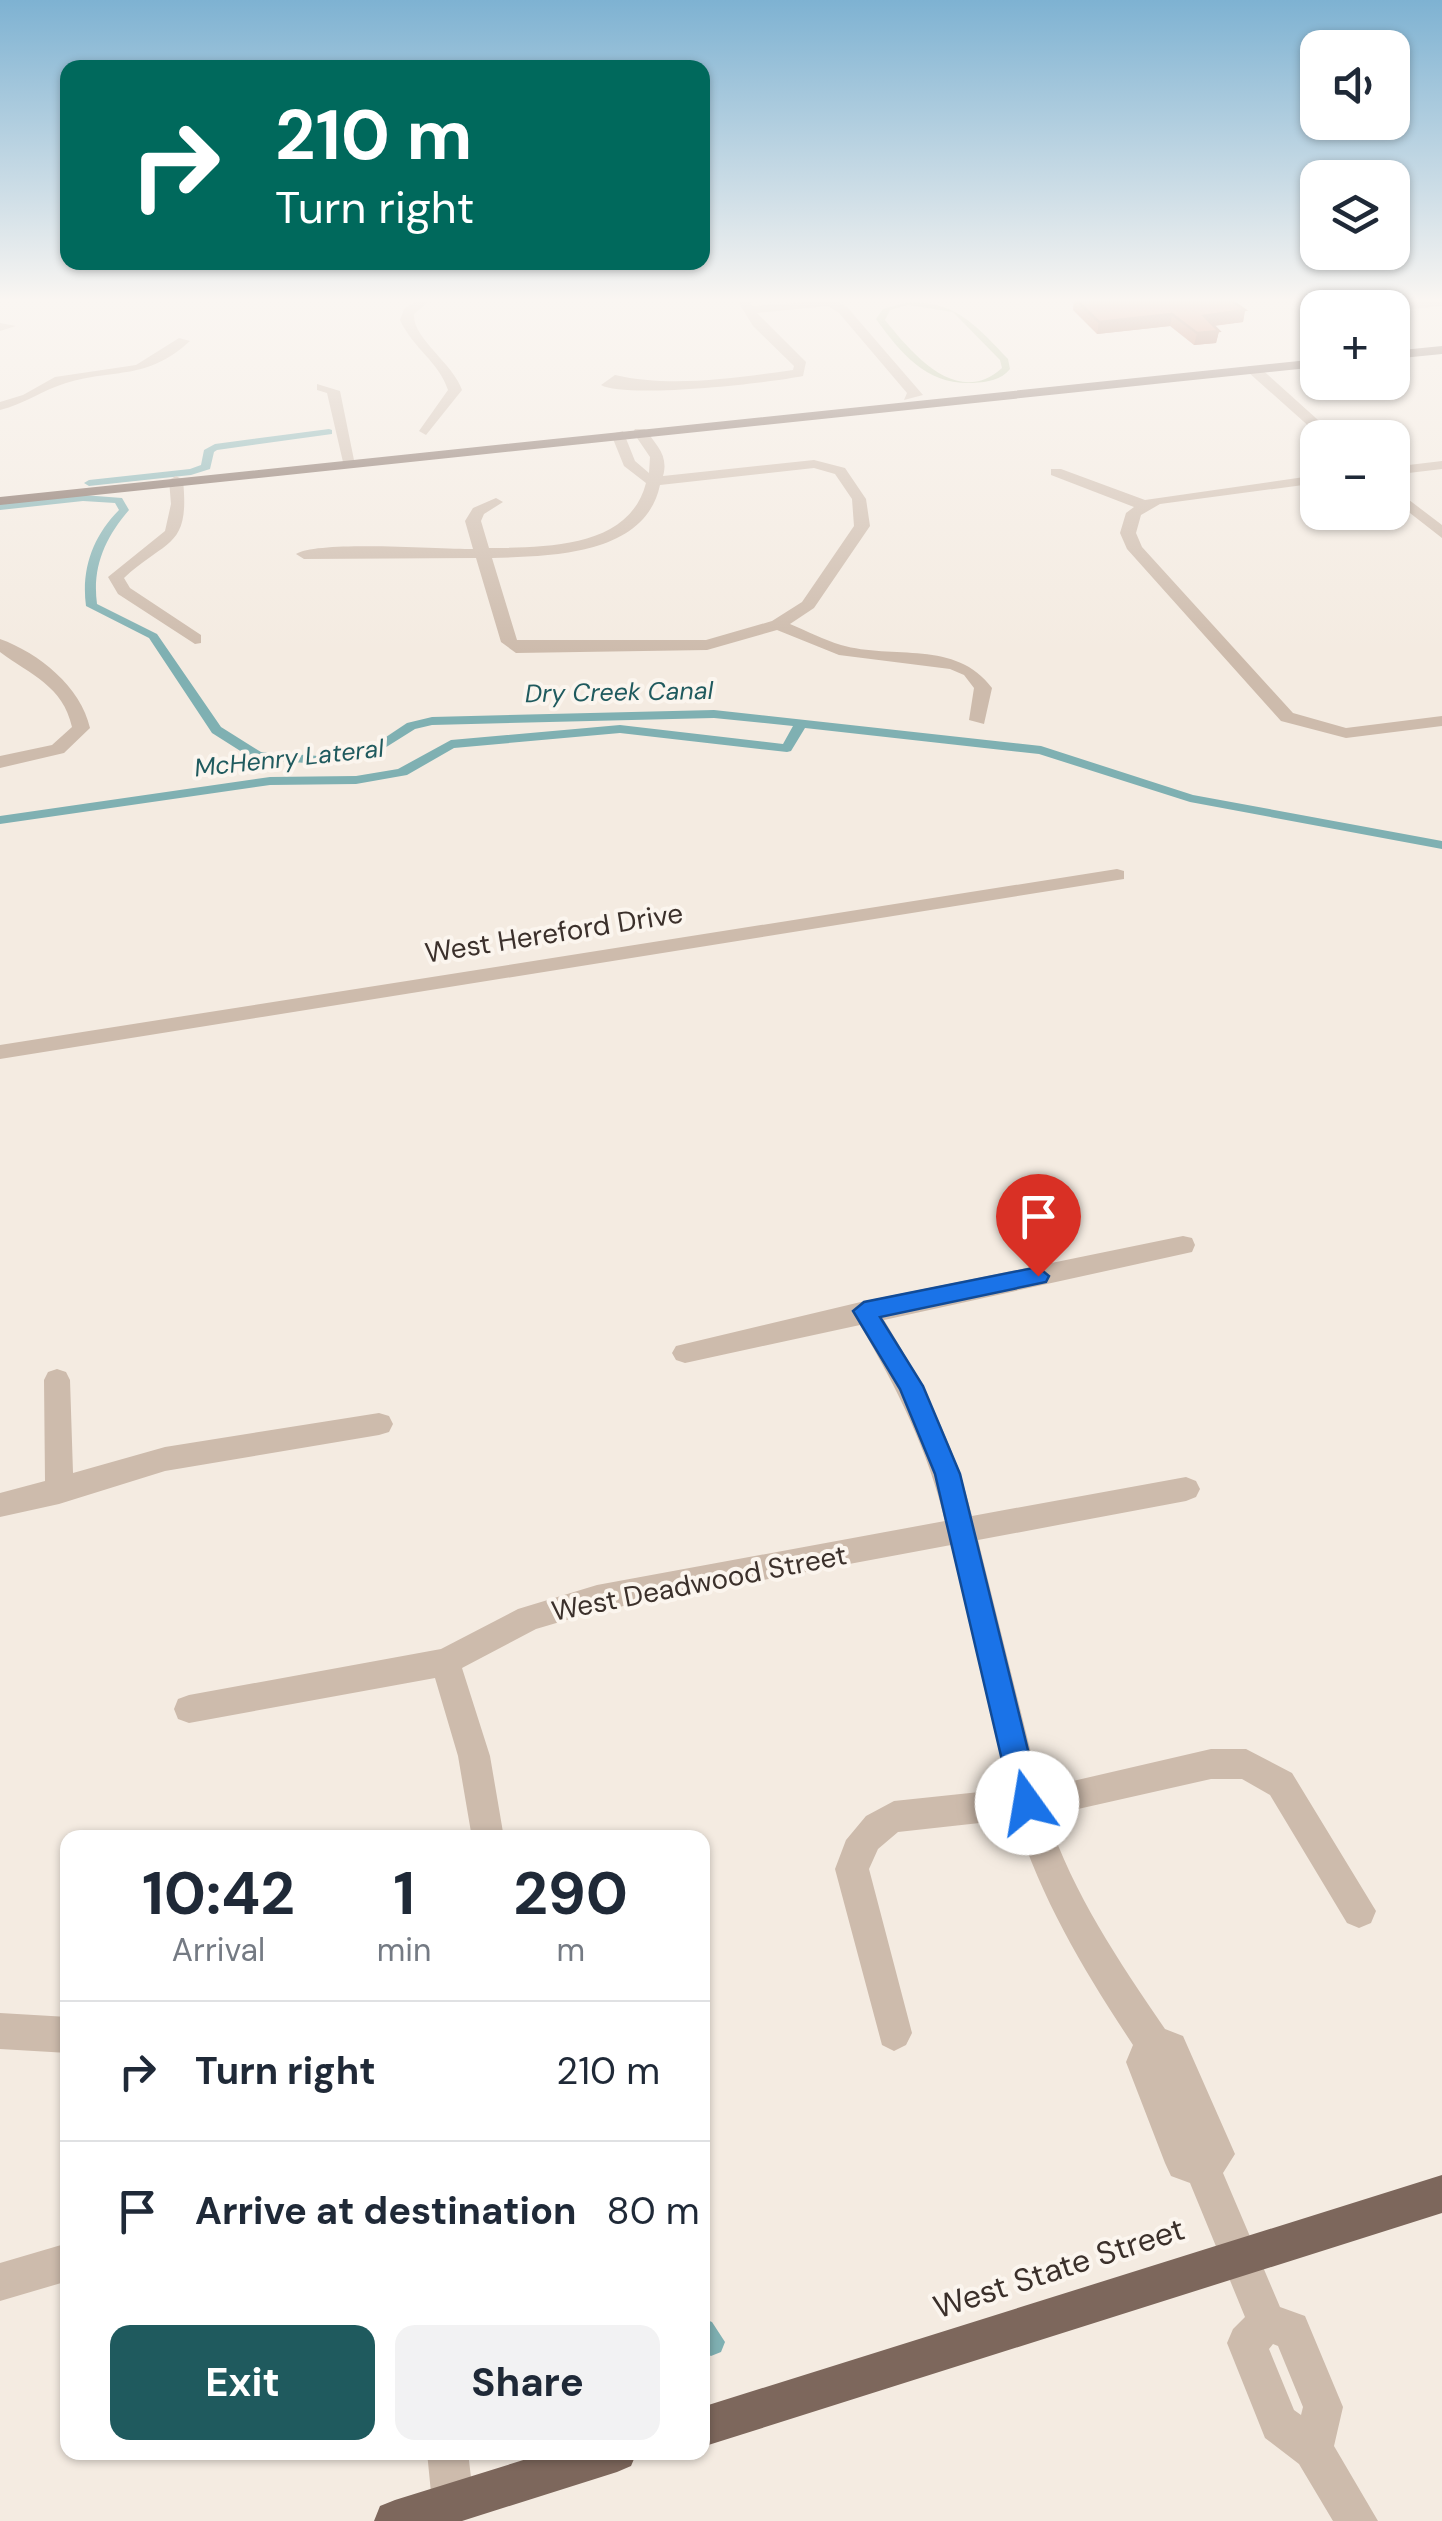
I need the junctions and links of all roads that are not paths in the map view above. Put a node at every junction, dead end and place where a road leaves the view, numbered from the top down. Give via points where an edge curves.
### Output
1 (339, 418) edge
2 (434, 418) edge
3 (762, 418) edge
4 (426, 432) junction
5 (640, 432) junction
6 (618, 434) junction
7 (440, 452) junction
8 (424, 453) junction
9 (350, 462) junction
10 (1442, 465) edge
11 (1410, 468) edge
12 (1056, 472) dead end
13 (176, 480) junction
14 (653, 481) junction
15 (1300, 481) edge
16 (0, 501) edge
17 (496, 502) dead end
18 (1144, 505) junction
19 (1410, 505) edge
20 (1442, 533) edge
21 (482, 552) junction
22 (304, 554) dead end
23 (778, 625) junction
24 (195, 639) dead end
25 (0, 644) edge
26 (978, 720) dead end
27 (1442, 721) edge
28 (0, 762) edge
29 (1116, 875) dead end
30 (0, 1052) edge
31 (1183, 1245) dead end
32 (864, 1311) junction
33 (685, 1353) dead end
34 (57, 1380) dead end
35 (379, 1424) dead end
36 (1186, 1488) dead end
37 (59, 1492) junction
38 (0, 1505) edge
39 (962, 1532) junction
40 (445, 1662) junction
41 (188, 1710) dead end
42 (1027, 1803) junction
43 (487, 1830) edge
44 (1360, 1911) dead end
45 (0, 2031) edge
46 (894, 2032) dead end
47 (60, 2035) edge
48 (1442, 2194) edge
49 (1239, 2255) junction
50 (60, 2264) edge
51 (0, 2282) edge
52 (710, 2423) edge
53 (447, 2460) edge
54 (591, 2460) edge
55 (453, 2502) junction
56 (395, 2521) edge
57 (1356, 2521) edge

1 - 9 street
2 - 4 street
3 - 5 main road
4 - 7 street via 434,434
4 - 8 street
5 - 6 main road
5 - 14 street via 656,453
6 - 7 main road
6 - 14 street via 633,472
7 - 8 main road
8 - 9 main road
9 - 13 main road
10 - 11 street
12 - 18 street
13 - 16 main road
13 - 24 street via 178,527 116,576 137,601
14 - 21 street via 644,512 622,530 568,546
14 - 23 street via 840,470 859,499 862,526 808,606
15 - 18 street
17 - 21 street via 478,511 474,522
18 - 27 street via 1128,522 1135,549 1274,706 1304,724 1346,733
19 - 20 street
21 - 22 street
21 - 23 street via 516,648 707,646
23 - 26 street via 826,647 970,670 982,688
25 - 28 street via 57,680 81,728 42,755
29 - 30 street, West Hereford Drive
31 - 32 street
32 - 33 street
32 - 39 street via 930,1428
34 - 37 street
35 - 37 street via 165,1459
36 - 39 street, West Deadwood Street
37 - 38 street
39 - 40 street, West Deadwood Street via 596,1598 529,1618
39 - 42 street
40 - 41 street, West Deadwood Street
40 - 43 street via 474,1756
42 - 44 street via 1141,1784 1211,1764 1246,1764 1282,1784
42 - 46 street via 894,1817 858,1846 852,1869
42 - 49 street via 1061,1898 1153,2043 1170,2049 1217,2154 1202,2166
45 - 47 street
48 - 49 main road, West State Street
49 - 52 main road, West State Street
49 - 57 street via 1267,2324 1291,2330 1323,2407 1313,2450
50 - 51 street
53 - 55 street
54 - 55 main road
55 - 56 main road

